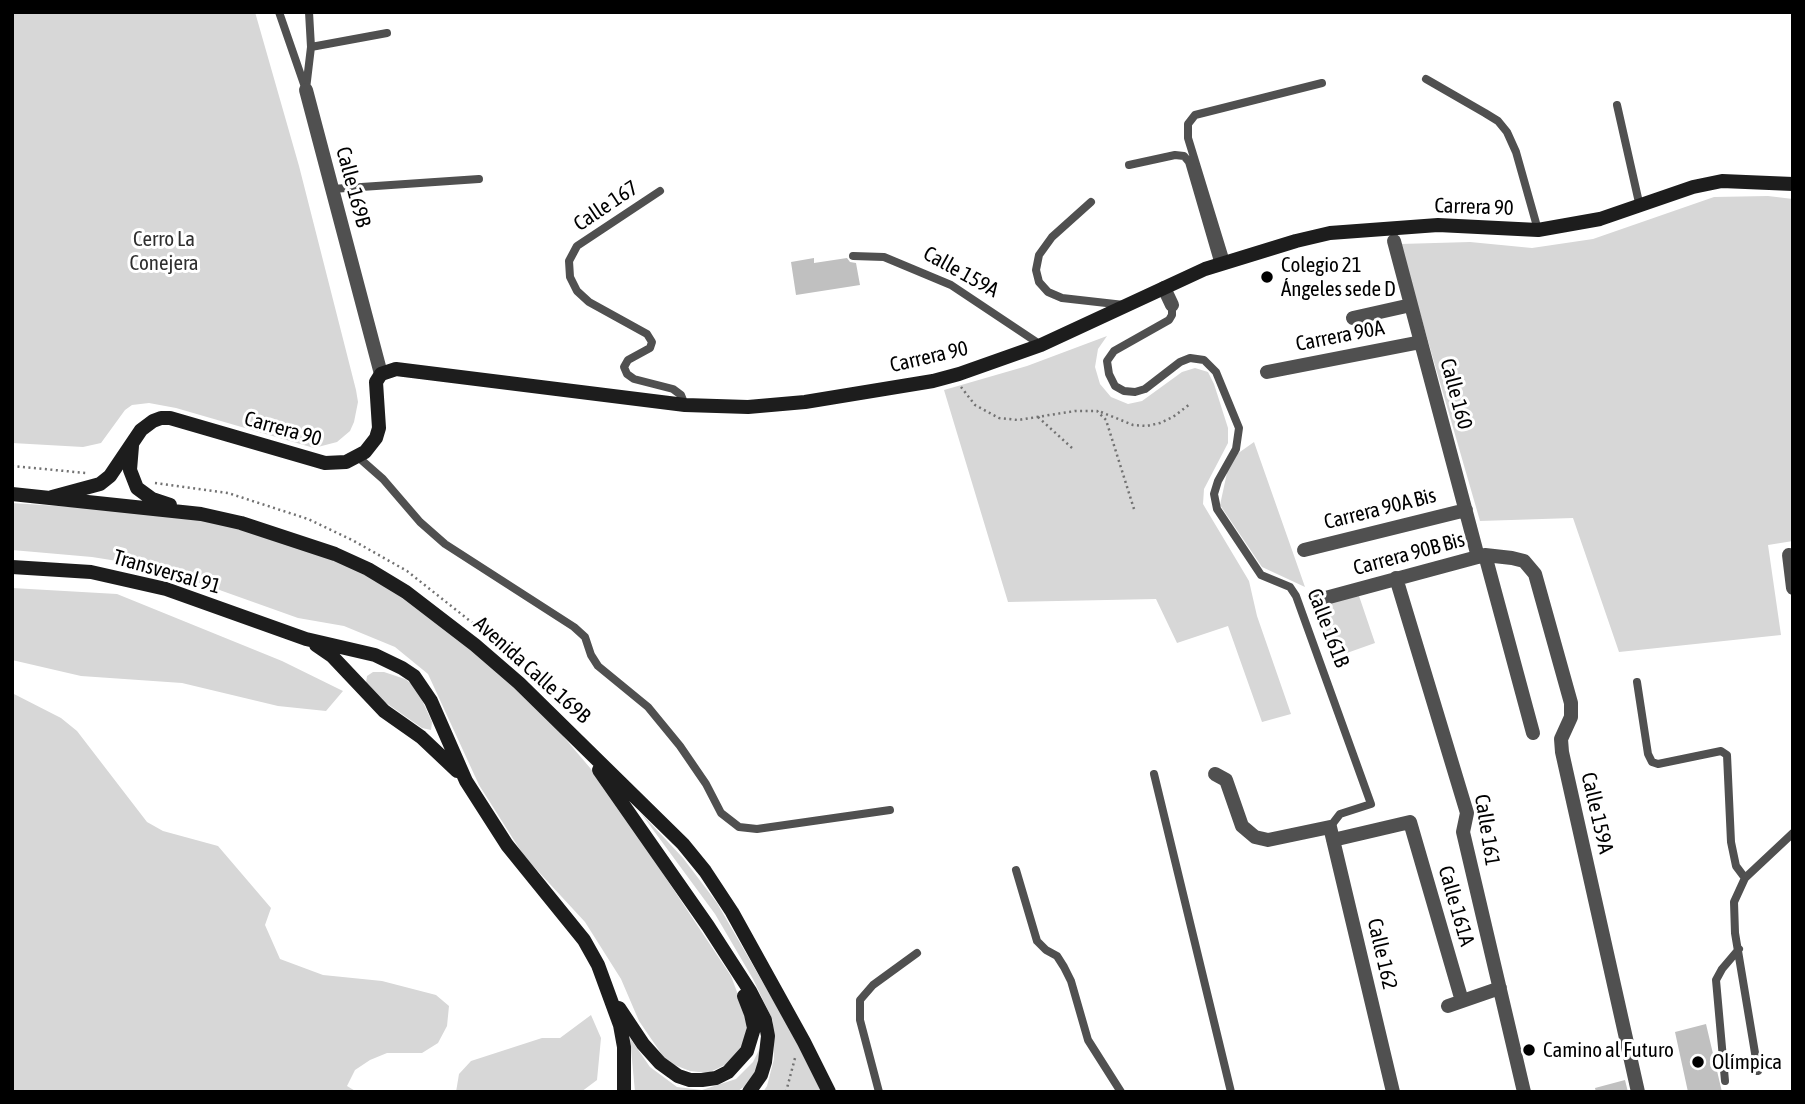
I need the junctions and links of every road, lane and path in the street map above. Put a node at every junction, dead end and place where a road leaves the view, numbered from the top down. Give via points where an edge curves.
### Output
1 (279, 12) edge
2 (309, 12) edge
3 (387, 33) dead end
4 (311, 47) junction
5 (1426, 79) dead end
6 (1322, 83) dead end
7 (306, 90) junction
8 (1617, 105) dead end
9 (1129, 165) dead end
10 (479, 179) dead end
11 (1793, 184) edge
12 (332, 189) junction
13 (660, 191) dead end
14 (1091, 202) dead end
15 (1640, 207) junction
16 (1538, 230) junction
17 (1394, 241) dead end
18 (853, 256) dead end
19 (1223, 264) junction
20 (1164, 288) junction
21 (1411, 304) junction
22 (1127, 305) junction
23 (1172, 305) joint
24 (1353, 317) dead end
25 (1421, 342) junction
26 (1041, 345) junction
27 (1267, 372) dead end
28 (380, 374) junction
29 (953, 376) junction
30 (1191, 404) dead end
31 (685, 405) junction
32 (1097, 411) junction
33 (1038, 417) junction
34 (133, 442) junction
35 (1072, 448) dead end
36 (358, 457) junction
37 (12, 466) edge
38 (84, 472) dead end
39 (12, 494) edge
40 (52, 497) junction
41 (1134, 509) dead end
42 (1466, 510) junction
43 (201, 514) junction
44 (1304, 550) dead end
45 (1789, 555) dead end
46 (1481, 556) junction
47 (1513, 558) joint
48 (12, 566) edge
49 (1396, 578) junction
50 (1793, 588) edge
51 (1318, 600) dead end
52 (306, 639) junction
53 (1637, 682) dead end
54 (1532, 733) dead end
55 (574, 735) junction
56 (1154, 774) dead end
57 (1215, 774) dead end
58 (466, 781) junction
59 (890, 810) dead end
60 (1332, 833) junction
61 (1793, 833) edge
62 (1016, 870) dead end
63 (1745, 878) junction
64 (708, 926) junction
65 (1739, 949) junction
66 (916, 953) dead end
67 (1500, 988) junction
68 (609, 992) junction
69 (795, 1057) dead end
70 (1758, 1071) dead end
71 (1726, 1081) dead end
72 (624, 1092) edge
73 (750, 1092) edge
74 (786, 1092) edge
75 (829, 1092) edge
76 (879, 1092) edge
77 (1121, 1092) edge
78 (1231, 1092) edge
79 (1393, 1092) edge
80 (1524, 1092) edge
81 (1638, 1092) edge

1 - 7 lane, Calle 169B
2 - 4 lane
3 - 4 lane
4 - 7 lane
5 - 16 lane via 1498,121 1507,132
6 - 19 lane via 1195,115 1188,124
7 - 12 street, Calle 169B
8 - 15 lane
9 - 19 lane via 1184,156
10 - 12 lane
11 - 15 main road, Carrera 90 via 1722,181
12 - 28 street, Calle 169B
13 - 31 lane, Calle 167 via 578,246 569,261 570,278 589,302 647,334 652,342 650,348 628,360 627,374 673,389
14 - 22 lane via 1039,255 1039,282 1062,298
15 - 16 main road, Carrera 90
16 - 19 main road, Carrera 90 via 1438,225 1330,233
17 - 21 street, Calle 160
18 - 26 lane, Calle 159A via 884,257 951,285
19 - 20 main road, Carrera 90
20 - 22 main road, Carrera 90
20 - 23 street, Calle 161B
21 - 24 street
21 - 25 street, Calle 160
22 - 26 main road, Carrera 90
23 - 60 lane, Calle 161B via 1169,320 1114,351 1107,362 1109,373 1115,386 1135,392 1190,358 1204,360 1216,372 1239,428 1236,449 1214,494 1217,509 1261,575 1290,587 1297,596 1371,804 1340,814
25 - 27 street, Carrera 90A
25 - 42 street, Calle 160
26 - 29 main road, Carrera 90
28 - 31 main road, Carrera 90 via 396,369 422,371
28 - 36 main road via 375,392 379,428
29 - 31 main road, Carrera 90 via 806,402 748,407
29 - 33 path via 975,405 999,418
30 - 32 path via 1147,426
32 - 33 path
32 - 41 path via 1106,420
33 - 35 path
34 - 36 main road, Carrera 90 via 153,421 170,418 325,463
34 - 40 main road, Carrera 90 via 100,484
34 - 43 main road via 130,471 137,488 152,499
36 - 59 lane via 445,544 574,626 585,637 598,666 648,707 680,746 721,813 740,827 757,829
37 - 38 path
39 - 40 main road
40 - 43 main road, Avenida Calle 169B
42 - 44 street, Carrera 90A Bis
42 - 46 street, Calle 160
43 - 55 main road, Avenida Calle 169B via 335,554 406,592 475,645
45 - 50 street
46 - 47 street, Carrera 90B Bis
46 - 49 street, Carrera 90B Bis
46 - 54 street, Calle 160
47 - 81 street, Calle 159A via 1524,561 1535,574 1571,703 1562,752
48 - 52 main road, Transversal 91 via 91,572 144,583
49 - 51 street, Carrera 90B Bis
49 - 67 street, Calle 161 via 1467,813 1463,832
52 - 58 main road via 332,656 377,705 430,744
52 - 58 main road via 375,655 414,676 431,701
53 - 63 lane via 1652,762 1721,751 1727,755 1731,842 1736,866
55 - 64 main road
55 - 75 main road, Avenida Calle 169B via 683,844 720,892
56 - 78 lane
57 - 60 street via 1226,780 1242,825 1255,837 1268,840
58 - 68 main road via 507,845 584,940
60 - 67 street, Calle 161A via 1410,822 1455,1004
60 - 79 street, Calle 162
61 - 63 lane
62 - 77 lane via 1038,941 1064,967 1088,1040
63 - 65 lane via 1734,902
64 - 68 main road via 746,1001 754,1028 747,1051 728,1072 702,1080 678,1076 643,1044
64 - 73 main road via 765,1020 765,1062
65 - 70 lane
65 - 71 lane via 1716,980
66 - 76 lane via 860,1000 860,1020
67 - 80 street, Calle 161
68 - 72 main road via 624,1046
69 - 74 path

